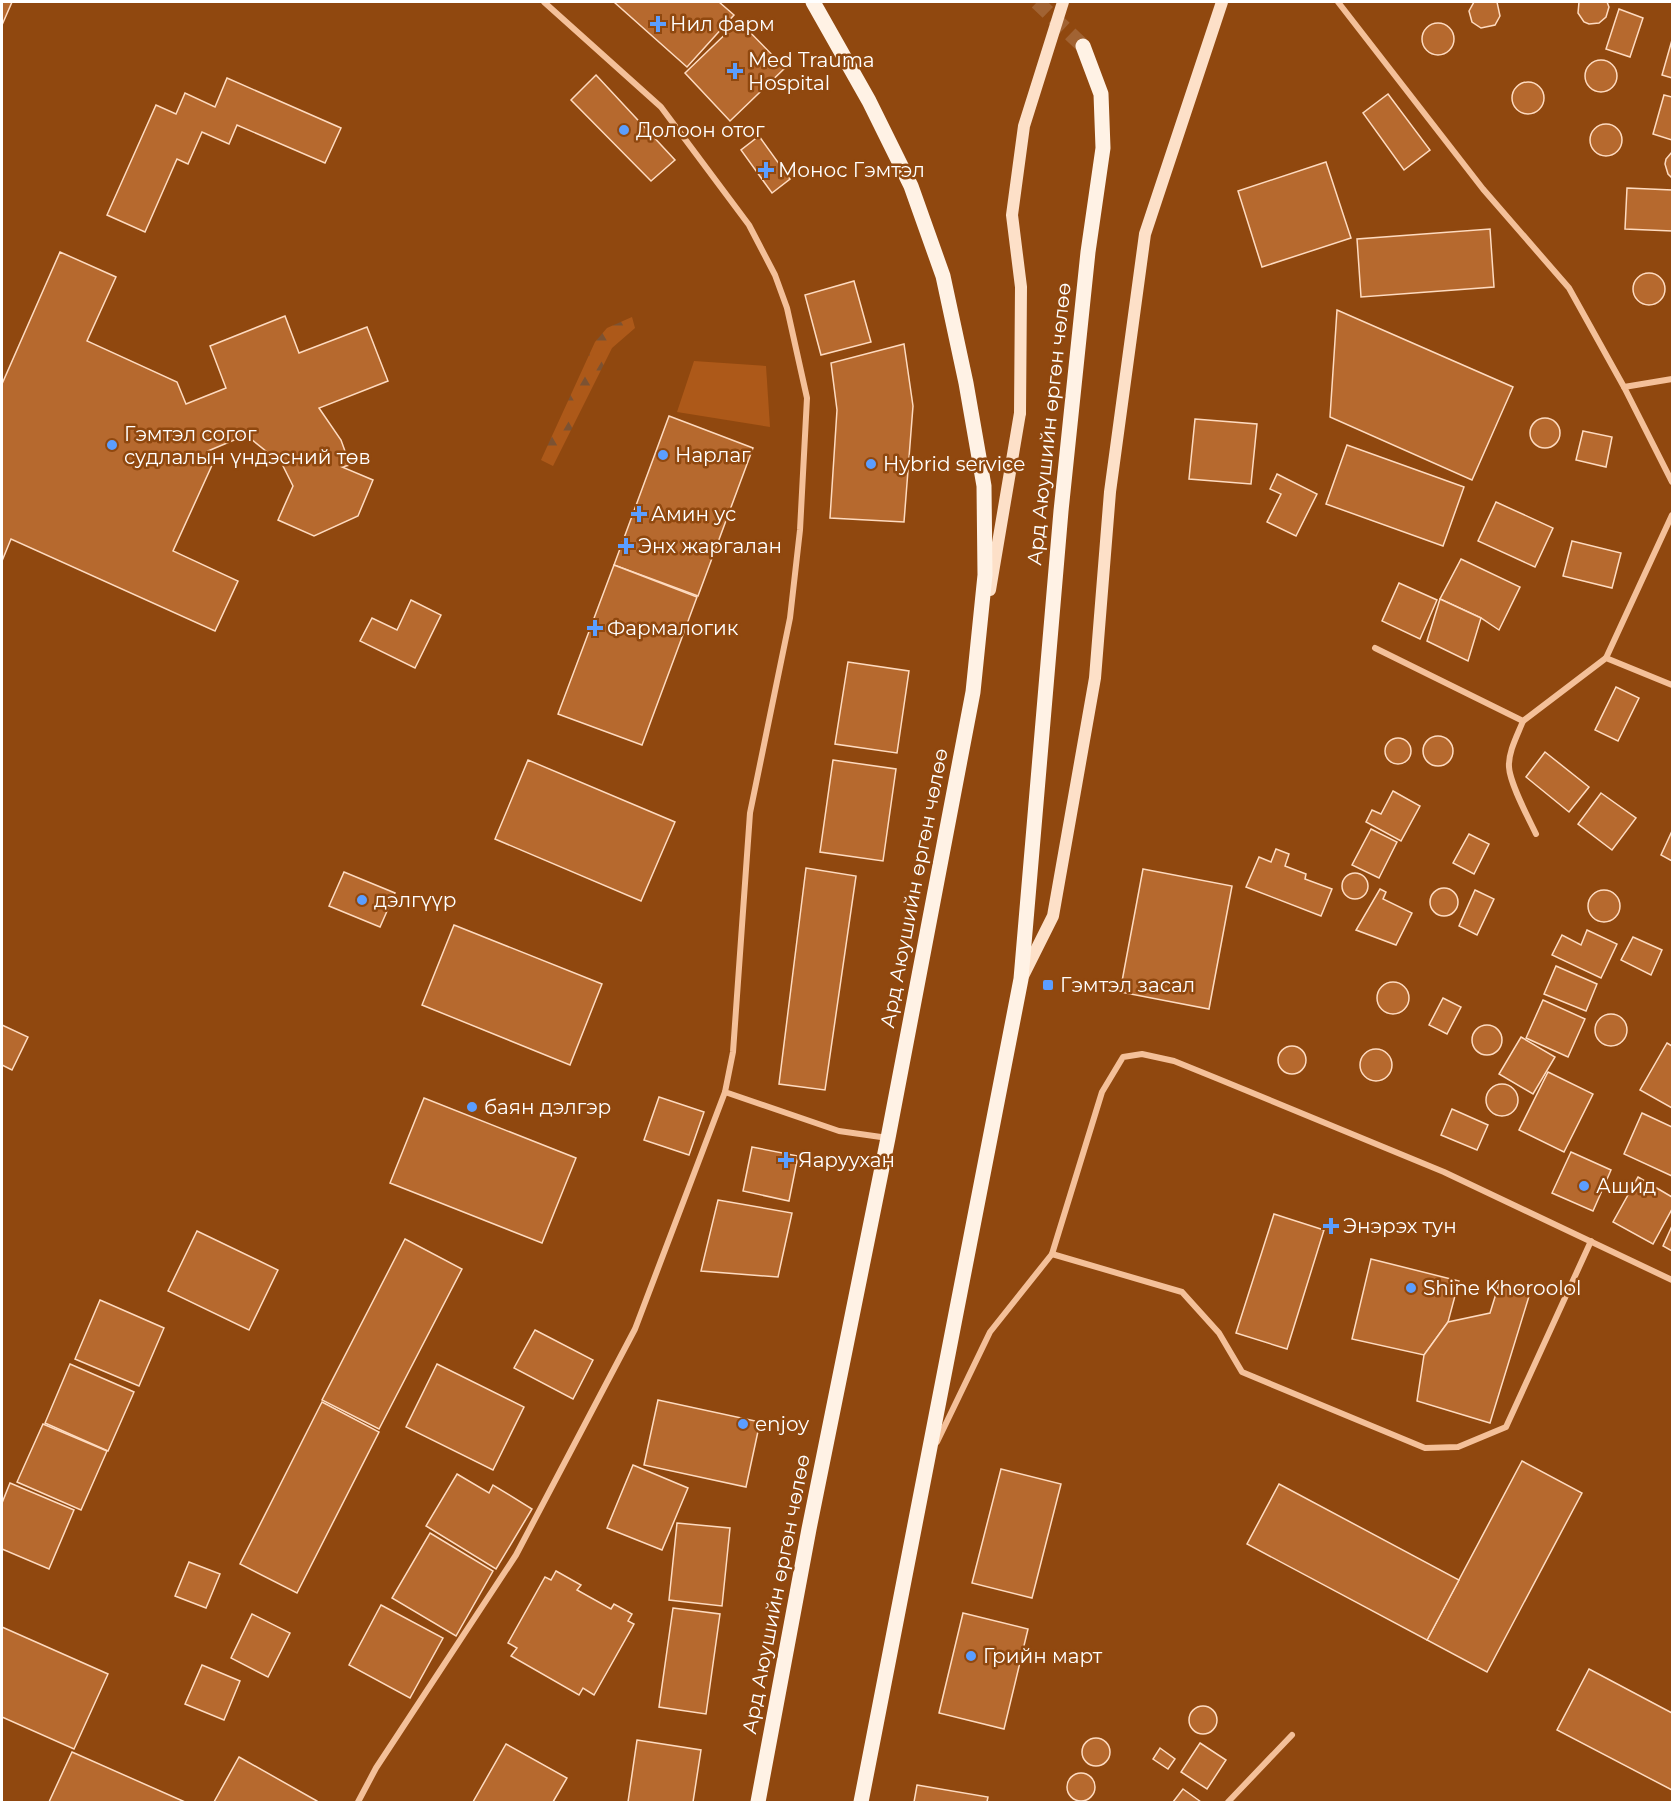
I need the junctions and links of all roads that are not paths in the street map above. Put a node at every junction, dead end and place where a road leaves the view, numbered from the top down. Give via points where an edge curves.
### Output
1 (544, 2) edge
2 (813, 2) edge
3 (1062, 2) edge
4 (1222, 2) edge
5 (1338, 2) edge
6 (1083, 46) tunnel mouth
7 (1672, 379) edge
8 (1624, 387) junction
9 (1672, 482) edge
10 (1672, 515) edge
11 (1375, 648) dead end
12 (1606, 658) junction
13 (1672, 685) edge
14 (973, 692) junction
15 (1523, 721) junction
16 (1536, 834) dead end
17 (1021, 979) junction
18 (725, 1092) junction
19 (888, 1138) junction
20 (1591, 1241) junction
21 (1052, 1254) junction
22 (1672, 1280) edge
23 (928, 1462) junction
24 (1292, 1735) dead end
25 (357, 1803) edge
26 (758, 1803) edge
27 (861, 1803) edge
28 (1228, 1803) edge

1 - 18 street via 661,106 749,225 787,308 807,398 800,530 791,607 750,813 733,1052
2 - 14 main road, Ард Аюушийн өргөн чөлөө via 911,186 943,276 984,486 985,575
3 - 14 main road, bridge via 1024,126 1012,215 1021,287 1020,413
4 - 17 main road via 1145,234 1110,492 1095,678 1053,916
5 - 8 street via 1483,189 1569,288
6 - 17 main road, Ард Аюушийн өргөн чөлөө via 1101,94 1103,148 1061,511
7 - 8 street
8 - 9 street
10 - 12 street
11 - 15 street
12 - 13 street
12 - 15 street
14 - 19 main road, Ард Аюушийн өргөн чөлөө
15 - 16 street via 1509,767
17 - 23 main road, Ард Аюушийн өргөн чөлөө
18 - 19 street via 839,1131
18 - 25 street via 635,1329 516,1555
19 - 26 main road, Ард Аюушийн өргөн чөлөө
20 - 21 street via 1444,1172 1185,1065 1142,1054 1123,1057 1102,1092
20 - 21 street via 1506,1427 1458,1447 1425,1448 1242,1372 1219,1333 1182,1292
20 - 22 street
21 - 23 street via 990,1332
23 - 27 main road, Ард Аюушийн өргөн чөлөө
24 - 28 street

